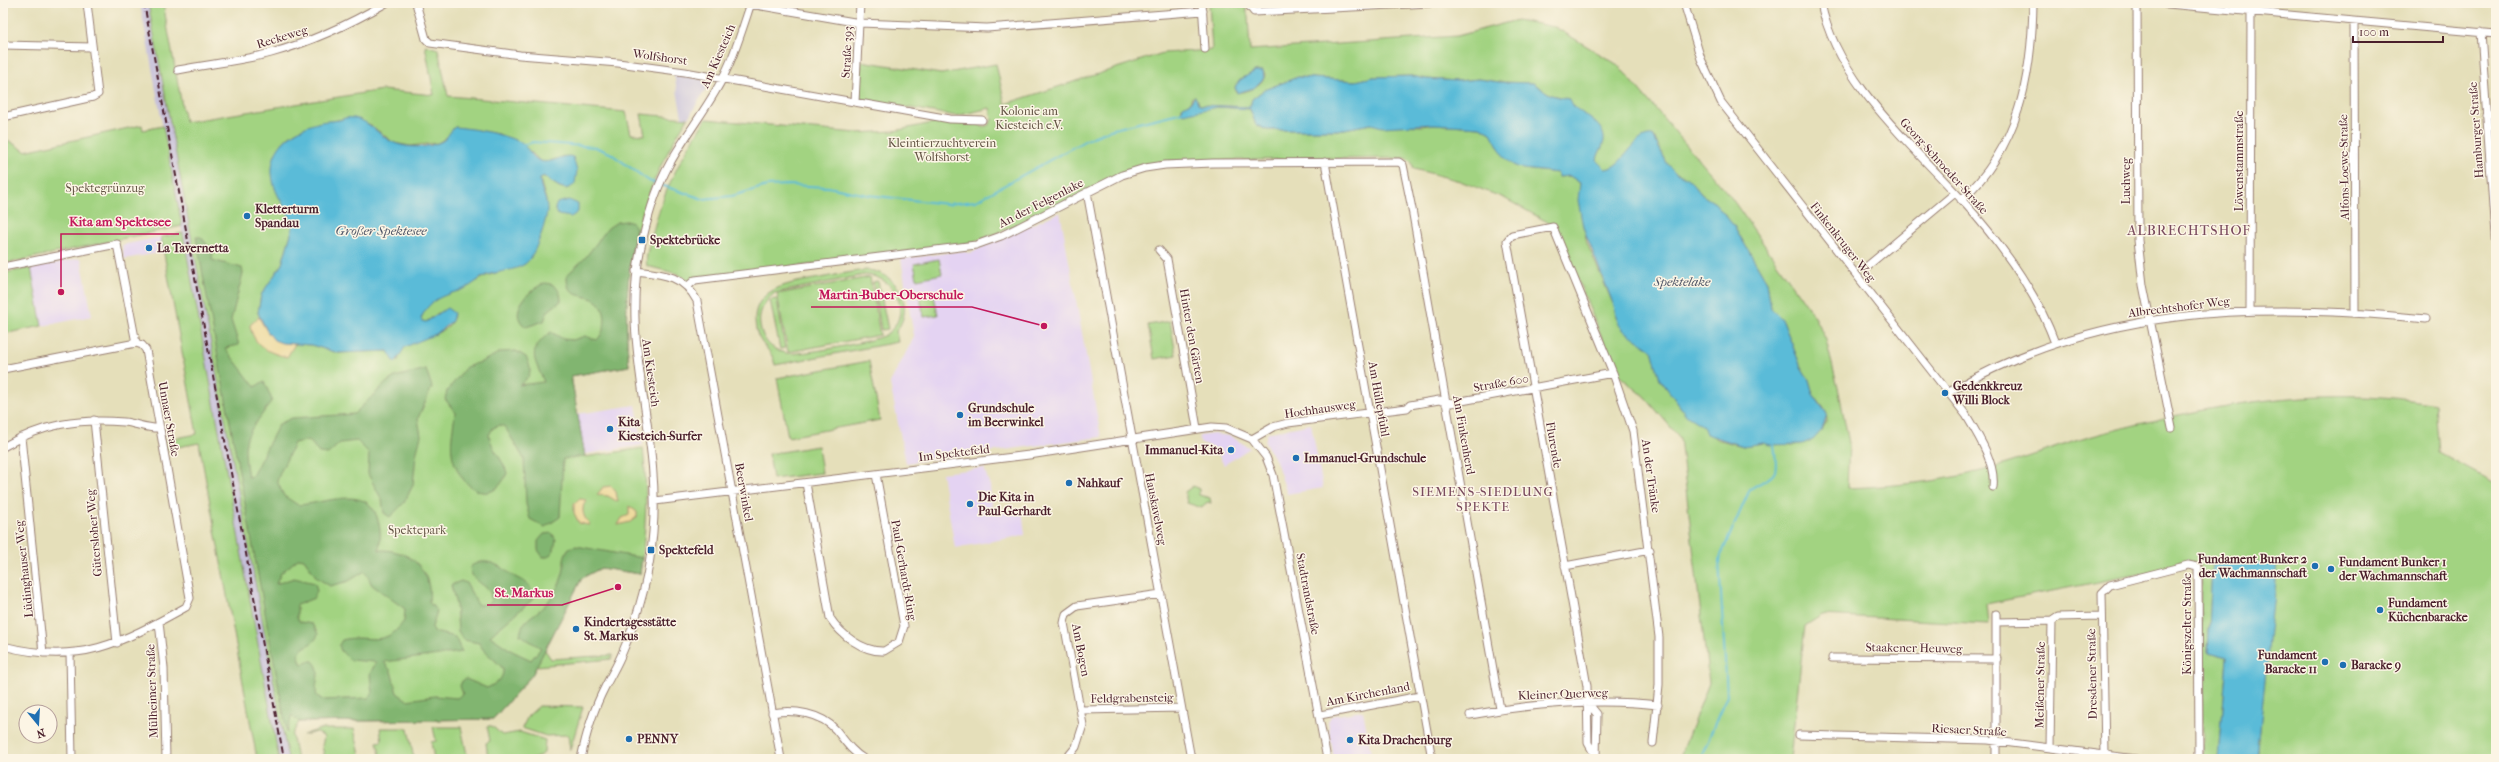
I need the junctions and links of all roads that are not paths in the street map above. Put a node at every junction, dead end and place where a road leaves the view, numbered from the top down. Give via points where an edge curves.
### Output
1 (87, 3) edge
2 (386, 3) edge
3 (416, 3) edge
4 (749, 3) edge
5 (860, 3) edge
6 (1247, 3) edge
7 (1430, 3) edge
8 (1684, 3) edge
9 (1821, 3) edge
10 (2033, 3) edge
11 (2137, 3) edge
12 (2157, 3) edge
13 (1203, 7) edge
14 (2251, 11) junction
15 (2354, 21) junction
16 (860, 23) junction
17 (2482, 32) junction
18 (2496, 34) edge
19 (3, 45) edge
20 (92, 46) junction
21 (1205, 48) dead end
22 (178, 70) dead end
23 (723, 78) junction
24 (855, 102) junction
25 (2496, 113) edge
26 (2486, 115) junction
27 (3, 117) edge
28 (982, 120) dead end
29 (1325, 162) junction
30 (1403, 165) joint
31 (1087, 192) junction
32 (1955, 193) junction
33 (1961, 200) junction
34 (2495, 224) edge
35 (1553, 227) joint
36 (1159, 250) dead end
37 (2496, 250) edge
38 (3, 267) edge
39 (1865, 268) dead end
40 (636, 271) junction
41 (688, 286) junction
42 (2250, 310) junction
43 (2355, 312) junction
44 (2426, 319) dead end
45 (2150, 320) junction
46 (136, 343) junction
47 (2056, 343) junction
48 (3, 369) edge
49 (1613, 373) junction
50 (1533, 388) junction
51 (1949, 392) junction
52 (1445, 401) junction
53 (1370, 413) junction
54 (94, 420) junction
55 (160, 428) junction
56 (1197, 428) junction
57 (2172, 428) dead end
58 (21, 436) junction
59 (1252, 438) junction
60 (1132, 440) junction
61 (3, 447) edge
62 (876, 474) junction
63 (806, 484) junction
64 (1993, 488) dead end
65 (732, 492) junction
66 (655, 501) junction
67 (1650, 550) junction
68 (1565, 566) junction
69 (2102, 593) joint
70 (1161, 594) junction
71 (1996, 614) dead end
72 (2101, 616) junction
73 (2052, 621) junction
74 (159, 622) junction
75 (1997, 622) junction
76 (116, 643) junction
77 (3, 646) edge
78 (43, 653) junction
79 (70, 653) junction
80 (1832, 658) dead end
81 (1997, 659) junction
82 (1420, 696) junction
83 (1588, 703) junction
84 (1658, 705) junction
85 (1181, 708) junction
86 (1500, 709) junction
87 (1082, 710) junction
88 (772, 713) junction
89 (1320, 715) junction
90 (1470, 715) dead end
91 (1799, 735) dead end
92 (1653, 742) dead end
93 (1996, 742) junction
94 (2050, 748) junction
95 (2105, 755) junction
96 (1596, 758) edge
97 (72, 759) edge
98 (166, 759) edge
99 (581, 759) edge
100 (781, 759) edge
101 (864, 759) edge
102 (1066, 759) edge
103 (1190, 759) edge
104 (1328, 759) edge
105 (1432, 759) edge
106 (1996, 759) edge
107 (2136, 759) edge
108 (2199, 759) edge

1 - 20 street
2 - 22 street, Reckeweg via 324,34 285,48
3 - 23 street, Wolfshorst via 428,42 474,50 618,63
4 - 16 street
4 - 23 street, Am Kiesteich
5 - 16 street, Straße 393
6 - 7 street via 1254,12
8 - 51 street, Finkenkruger Weg via 1705,71 1731,116
9 - 32 street, Georg-Schroeder-Straße via 1838,49 1868,96
10 - 33 street via 2031,55 2027,83 2018,113 1997,157 1981,180
11 - 45 street, Luchweg via 2138,240
12 - 14 street
13 - 16 street via 988,28
13 - 21 street
14 - 15 street
14 - 42 street, Löwenstammstraße
15 - 17 street
15 - 43 street, Alfons-Loewe-Straße
16 - 24 street, Straße 393
17 - 18 street
17 - 26 street, Hamburger Straße
19 - 20 street
20 - 27 street via 98,94
23 - 24 street, Wolfshorst
23 - 40 street, Am Kiesteich via 670,164 648,218
24 - 28 street, Wolfshorst via 950,119
25 - 26 street
26 - 34 street, Hamburger Straße
29 - 30 street, An der Felgenlake via 1394,161
29 - 31 street, An der Felgenlake via 1165,165 1145,168
29 - 53 street, Am Hüllepfuhl
30 - 52 street, Am Finkenherd
31 - 41 street, An der Felgenlake via 1001,236 967,247 695,280
31 - 60 street, Hauskavelweg
32 - 33 street, Georg-Schroeder-Straße
32 - 39 street
33 - 47 street, Georg-Schroeder-Straße via 2026,286
34 - 37 street, Hamburger Straße
35 - 49 street, An der Tränke
35 - 50 street, Flurende via 1512,235 1507,241
36 - 56 street, Hinter den Gärten via 1166,259
38 - 46 street, Unnaer Straße via 117,244
40 - 41 street, Beerwinkel via 666,274 678,278
40 - 66 street, Am Kiesteich via 634,339 654,471
41 - 65 street, Beerwinkel via 698,301
42 - 43 street, Albrechtshofer Weg
42 - 45 street, Albrechtshofer Weg
43 - 44 street, Albrechtshofer Weg
45 - 47 street, Albrechtshofer Weg via 2098,330
45 - 57 street, Luchweg
46 - 48 street
46 - 55 street, Unnaer Straße via 146,350
47 - 51 street, Albrechtshofer Weg
49 - 50 street, Straße 600
49 - 67 street, An der Tränke via 1633,431
50 - 52 street, Straße 600 via 1451,403
50 - 68 street, Flurende
51 - 64 street, Finkenkruger Weg via 1981,440
52 - 53 street, Straße 600
52 - 86 street, Am Finkenherd
53 - 59 street, Hochhausweg via 1288,423 1273,427
53 - 82 street, Am Hüllepfuhl
54 - 55 street
54 - 58 street via 64,422
54 - 76 street, Gütersloher Weg
55 - 74 street, Unnaer Straße via 189,603
56 - 59 street, Im Spektefeld via 1226,428
56 - 60 street, Im Spektefeld
58 - 61 street
58 - 78 street, Lüdinghauser Weg
59 - 89 street, Stadtrandstraße via 1266,457 1277,490
60 - 62 street, Im Spektefeld
60 - 70 street, Hauskavelweg
62 - 63 street, Im Spektefeld
62 - 63 street, Paul-Gerhardt-Ring via 904,626 899,642 884,651 863,646 841,632 830,618
63 - 65 street, Im Spektefeld
65 - 66 street, Im Spektefeld
65 - 88 street, Beerwinkel
66 - 99 street, Am Kiesteich via 651,550 639,604 622,653 595,710
67 - 68 street
67 - 84 street, An der Tränke via 1659,637
68 - 83 street, Flurende
69 - 72 street, Dresdener Straße
69 - 108 street, Königszelter Straße via 2110,585 2188,565 2198,567
70 - 85 street, Hauskavelweg
70 - 87 street, Am Bogen via 1077,606 1066,614 1065,628
71 - 75 street
72 - 73 street via 2058,617
72 - 95 street, Dresdener Straße
73 - 75 street
73 - 94 street, Meißener Straße
74 - 76 street
74 - 98 street, Mülheimer Straße via 164,668
75 - 81 street
76 - 79 street
77 - 78 street
78 - 79 street
79 - 97 street
80 - 81 street, Staakener Heuweg
81 - 93 street
82 - 89 street, Am Kirchenland
82 - 105 street, Am Hüllepfuhl
83 - 84 street, Kleiner Querweg
83 - 86 street, Kleiner Querweg via 1542,704
83 - 96 street, Flurende via 1597,714
84 - 92 street, An der Tränke
85 - 87 street, Feldgrabensteig
85 - 103 street, Hauskavelweg
86 - 90 street, Kleiner Querweg
87 - 102 street, Am Bogen via 1083,725 1080,737
88 - 100 street, Beerwinkel
88 - 101 street via 808,714 820,718 830,725 851,750
89 - 104 street, Stadtrandstraße
91 - 93 street, Riesaer Straße
93 - 94 street, Riesaer Straße
93 - 106 street
94 - 95 street, Riesaer Straße
95 - 107 street, Riesaer Straße

